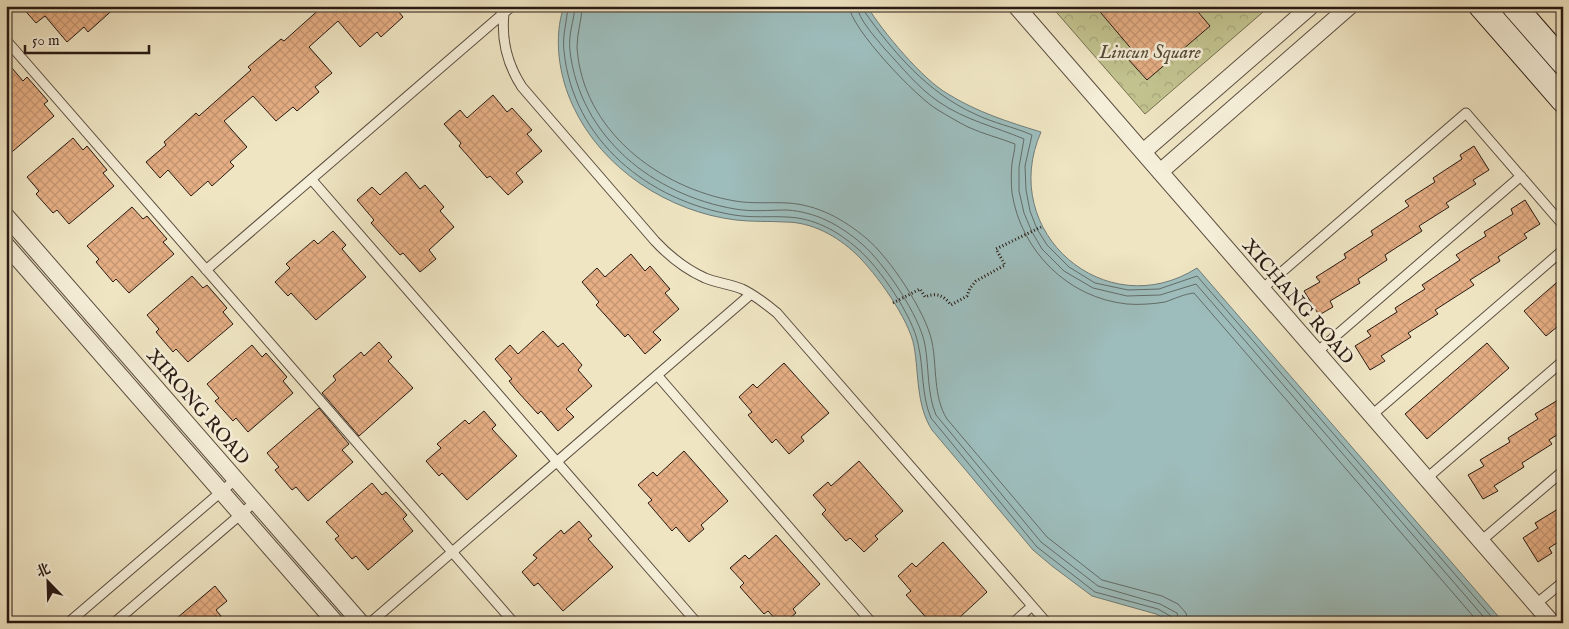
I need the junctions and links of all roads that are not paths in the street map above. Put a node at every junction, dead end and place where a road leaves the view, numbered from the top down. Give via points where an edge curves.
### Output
1 (512, 6) edge
2 (1016, 6) edge
3 (1311, 6) edge
4 (1350, 6) edge
5 (1481, 6) edge
6 (1514, 6) edge
7 (501, 10) edge
8 (6, 40) edge
9 (1563, 62) edge
10 (1563, 100) edge
11 (1143, 152) junction
12 (1160, 172) junction
13 (1521, 176) junction
14 (312, 180) junction
15 (6, 216) edge
16 (1563, 224) edge
17 (6, 245) edge
18 (1563, 250) edge
19 (206, 270) junction
20 (1262, 289) junction
21 (751, 294) junction
22 (1317, 352) junction
23 (1563, 361) edge
24 (657, 375) junction
25 (1372, 415) junction
26 (557, 462) junction
27 (1563, 471) edge
28 (1426, 478) junction
29 (236, 479) junction
30 (221, 491) junction
31 (255, 502) junction
32 (241, 514) junction
33 (1481, 541) junction
34 (452, 552) junction
35 (1563, 582) edge
36 (1536, 604) junction
37 (1032, 606) junction
38 (68, 623) edge
39 (114, 623) edge
40 (336, 623) edge
41 (361, 623) edge
42 (370, 623) edge
43 (514, 623) edge
44 (697, 623) edge
45 (872, 623) edge
46 (1012, 623) edge
47 (1047, 623) edge
48 (1552, 623) edge

1 - 7 lane
2 - 11 street, XICHANG ROAD
3 - 11 street
4 - 12 street
5 - 10 main road
6 - 9 main road
7 - 14 lane
7 - 21 lane via 505,52 522,87 655,242 690,271
8 - 19 lane
11 - 12 street, XICHANG ROAD
12 - 20 street, XICHANG ROAD
13 - 16 lane
13 - 20 lane via 1466,113
13 - 22 lane
14 - 19 lane
14 - 26 lane
15 - 29 street, XIRONG ROAD
17 - 30 street, XIRONG ROAD
18 - 25 lane
19 - 34 lane
20 - 22 street, XICHANG ROAD
21 - 24 lane
21 - 37 lane via 777,313
22 - 25 street, XICHANG ROAD
23 - 28 lane
24 - 26 lane
24 - 45 lane
25 - 28 street, XICHANG ROAD
26 - 34 lane
26 - 44 lane
27 - 33 lane
28 - 33 street, XICHANG ROAD
29 - 30 lane
29 - 31 street, XIRONG ROAD
30 - 32 street, XIRONG ROAD
30 - 38 lane
31 - 32 lane
31 - 41 street, XIRONG ROAD
32 - 39 lane
32 - 40 street, XIRONG ROAD
33 - 36 street, XICHANG ROAD
34 - 42 lane
34 - 43 lane
35 - 36 lane
36 - 48 street, XICHANG ROAD
37 - 46 lane
37 - 47 lane

